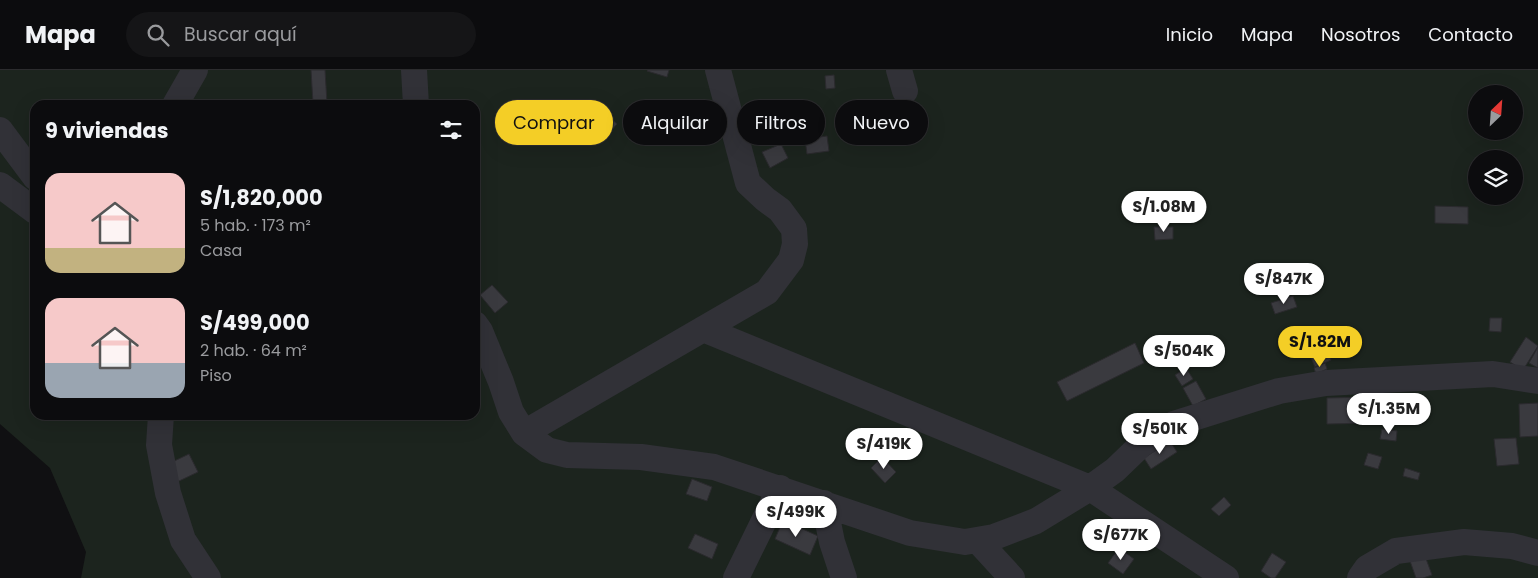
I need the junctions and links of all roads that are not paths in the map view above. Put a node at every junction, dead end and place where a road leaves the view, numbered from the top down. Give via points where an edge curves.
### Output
1 (195, 70) edge
2 (414, 70) edge
3 (718, 70) edge
4 (178, 100) edge
5 (416, 100) edge
6 (0, 130) edge
7 (30, 170) edge
8 (0, 185) edge
9 (30, 206) edge
10 (703, 329) junction
11 (480, 331) edge
12 (1538, 381) edge
13 (161, 420) edge
14 (524, 433) junction
15 (780, 488) junction
16 (1090, 488) junction
17 (824, 503) junction
18 (978, 541) junction
19 (1538, 553) edge
20 (208, 578) edge
21 (736, 578) edge
22 (844, 578) edge
23 (1012, 578) edge
24 (1226, 578) edge
25 (1360, 578) edge

1 - 4 street
2 - 5 street
3 - 10 street via 748,183 780,210 794,229 795,244 790,260 767,292
6 - 7 street
8 - 9 street
10 - 14 street
10 - 16 street
11 - 14 street via 511,412
12 - 16 street via 1493,374 1326,383 1279,390 1174,424 1142,444
13 - 20 street via 159,445 168,493 183,540
14 - 15 street via 547,450 567,455 641,457 714,467
15 - 17 street
15 - 21 street
16 - 18 street via 1036,521
16 - 24 street
17 - 18 street via 910,533 964,542
17 - 22 street
18 - 23 street
19 - 25 street via 1512,546 1464,542 1396,551 1367,568

